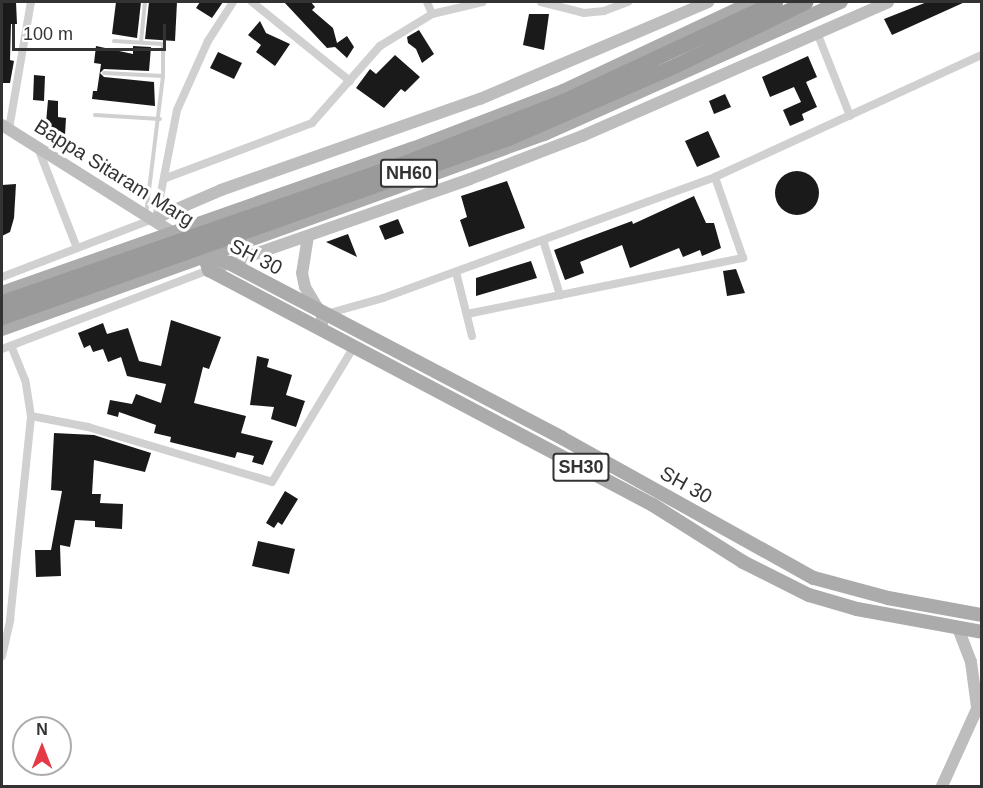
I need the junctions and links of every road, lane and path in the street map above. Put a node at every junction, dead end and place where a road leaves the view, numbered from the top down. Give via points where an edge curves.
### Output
1 (31, 2) edge
2 (145, 2) edge
3 (233, 2) edge
4 (252, 2) edge
5 (427, 2) edge
6 (483, 2) edge
7 (541, 2) edge
8 (628, 2) edge
9 (708, 2) edge
10 (753, 2) edge
11 (775, 2) edge
12 (805, 2) edge
13 (841, 2) edge
14 (888, 2) edge
15 (432, 14) junction
16 (818, 34) junction
17 (114, 41) dead end
18 (141, 42) junction
19 (981, 55) edge
20 (104, 73) dead end
21 (163, 76) junction
22 (350, 81) junction
23 (95, 115) dead end
24 (850, 116) junction
25 (160, 119) junction
26 (5, 127) edge
27 (38, 148) junction
28 (715, 177) junction
29 (166, 178) junction
30 (151, 217) junction
31 (173, 232) junction
32 (308, 236) junction
33 (543, 240) junction
34 (77, 248) junction
35 (204, 255) junction
36 (229, 263) junction
37 (209, 270) junction
38 (456, 272) junction
39 (2, 277) edge
40 (2, 293) edge
41 (560, 295) junction
42 (2, 302) edge
43 (467, 314) junction
44 (2, 317) edge
45 (322, 321) junction
46 (2, 329) edge
47 (472, 336) dead end
48 (355, 345) junction
49 (11, 346) junction
50 (2, 349) edge
51 (31, 416) junction
52 (807, 575) junction
53 (799, 590) junction
54 (981, 615) edge
55 (958, 628) junction
56 (981, 632) edge
57 (2, 656) edge
58 (980, 704) edge
59 (942, 786) edge

1 - 26 street
2 - 18 lane
3 - 29 street via 208,41 177,110 170,134
4 - 22 street
5 - 15 street
6 - 15 street
7 - 8 street via 584,13
9 - 30 street via 480,99
10 - 31 main road via 563,91 412,149
11 - 42 highway, NH60, bridge via 563,101
12 - 44 highway, NH60, bridge via 676,65 508,138
13 - 35 main road via 544,134
14 - 16 street
15 - 22 street via 380,46
16 - 24 street
16 - 32 street via 572,140
17 - 18 lane
18 - 21 lane via 163,44
19 - 24 street
20 - 21 lane
21 - 25 lane
22 - 29 street via 312,123
23 - 25 lane
24 - 28 street
25 - 30 lane
26 - 27 street, Bappa Sitaram Marg
27 - 30 street, Bappa Sitaram Marg
27 - 34 street
28 - 33 street
28 - 41 street via 743,258
29 - 30 street
30 - 31 street, Bappa Sitaram Marg
30 - 34 street
31 - 35 street, Bappa Sitaram Marg
31 - 40 main road
32 - 36 street
32 - 45 street via 302,273
33 - 38 street
33 - 41 street
34 - 39 street
35 - 36 main road, SH 30 / SH30
35 - 37 main road, SH 30
35 - 46 main road
36 - 37 street
36 - 45 main road, SH 30 / SH30
37 - 45 main road, SH 30 / SH30
37 - 49 street
38 - 43 street
38 - 45 street
41 - 43 street
43 - 47 street
45 - 48 main road, SH 30 / SH30
45 - 52 main road, SH 30 / SH30 via 562,438
48 - 51 street via 272,482 88,427
48 - 53 main road, SH 30 / SH30 via 653,505 743,562
49 - 50 street
49 - 51 street via 25,380
51 - 57 street via 10,620
52 - 53 main road
52 - 54 main road, SH 30 / SH30 via 888,598
53 - 55 main road, SH 30 / SH30 via 857,609
55 - 56 main road, SH 30 / SH30
55 - 58 street via 971,662
58 - 59 street

